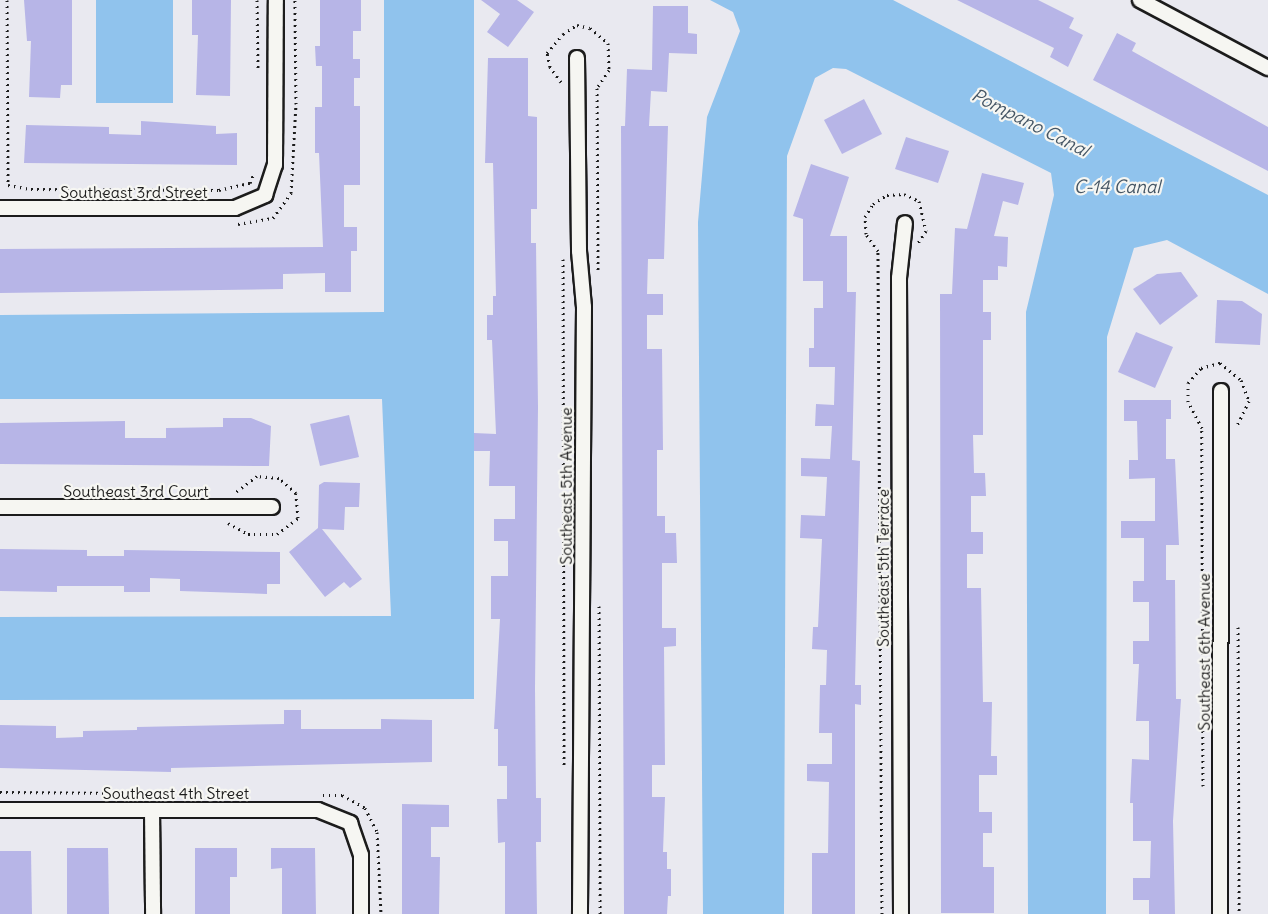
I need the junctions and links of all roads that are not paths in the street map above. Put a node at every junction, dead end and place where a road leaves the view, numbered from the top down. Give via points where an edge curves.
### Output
1 (276, 0) edge
2 (1140, 0) edge
3 (577, 58) dead end
4 (1268, 68) edge
5 (0, 208) edge
6 (905, 223) dead end
7 (1221, 391) dead end
8 (0, 507) edge
9 (272, 507) dead end
10 (0, 810) edge
11 (152, 810) junction
12 (153, 914) edge
13 (361, 914) edge
14 (580, 914) edge
15 (901, 914) edge
16 (1220, 914) edge

1 - 5 street, Southeast 3rd Street via 275,165 265,195 234,208
2 - 4 street
3 - 14 street, Southeast 5th Avenue via 579,251 584,307
6 - 15 street, Southeast 5th Terrace via 899,278
7 - 16 street, Southeast 6th Avenue
8 - 9 street, Southeast 3rd Court
10 - 11 street, Southeast 4th Street
11 - 12 street
11 - 13 street, Southeast 4th Street via 318,810 350,823 361,855

